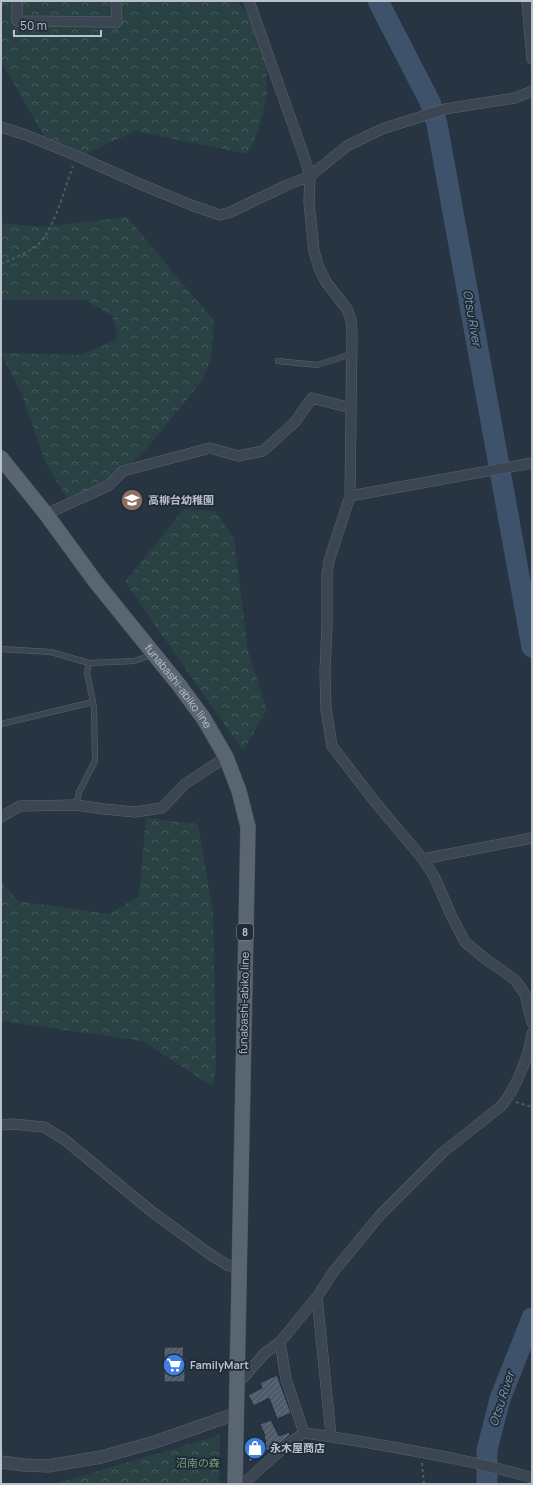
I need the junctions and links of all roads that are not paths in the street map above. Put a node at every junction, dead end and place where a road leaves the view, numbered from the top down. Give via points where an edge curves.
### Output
1 (17, 1) edge
2 (116, 1) edge
3 (249, 1) edge
4 (527, 1) edge
5 (532, 55) edge
6 (532, 59) edge
7 (532, 91) edge
8 (1, 127) edge
9 (310, 176) junction
10 (352, 354) junction
11 (278, 361) dead end
12 (350, 408) junction
13 (1, 458) edge
14 (532, 463) edge
15 (350, 496) junction
16 (46, 514) junction
17 (1, 649) edge
18 (154, 654) junction
19 (89, 663) junction
20 (93, 702) junction
21 (1, 724) edge
22 (226, 757) junction
23 (76, 805) junction
24 (1, 817) edge
25 (532, 838) edge
26 (423, 859) junction
27 (532, 1023) edge
28 (532, 1034) edge
29 (1, 1125) edge
30 (238, 1266) junction
31 (317, 1297) junction
32 (280, 1342) junction
33 (236, 1386) junction
34 (236, 1414) junction
35 (304, 1433) junction
36 (331, 1436) junction
37 (1, 1462) edge
38 (532, 1478) edge
39 (235, 1484) edge
40 (243, 1484) edge

1 - 2 street via 17,21 116,22
3 - 9 street
4 - 5 street
5 - 6 street
7 - 9 street via 515,98 445,109 382,129 347,146
8 - 9 street via 220,215
9 - 10 street via 309,203 314,251 326,282 347,309 351,320
10 - 11 lane via 317,365
10 - 12 street
12 - 15 street
12 - 16 street via 312,398 295,422 263,451 238,456 210,448 124,471 108,486
13 - 16 main road, funabashi-abiko line / 8
14 - 15 street
15 - 26 street via 327,575 328,626 325,672 328,728 332,746
16 - 18 main road, funabashi-abiko line / 8 via 95,581
17 - 19 lane via 51,652
18 - 19 lane via 134,661
18 - 22 main road, funabashi-abiko line / 8 via 204,719
19 - 20 lane via 87,673
20 - 21 lane
20 - 23 lane via 96,761 79,792
22 - 23 street via 185,784 162,808 135,812
22 - 30 main road, funabashi-abiko line / 8 via 239,790 248,827
23 - 24 street via 20,806
25 - 26 street
26 - 27 street via 435,878 465,942 516,982 525,994
28 - 31 street via 526,1058 507,1100 442,1153 381,1214 334,1271
29 - 30 street via 44,1127 65,1140 150,1211 211,1255 229,1266
30 - 33 main road, funabashi-abiko line / 8
31 - 32 street
31 - 36 street
32 - 33 street via 265,1353
32 - 35 street via 286,1379
33 - 34 main road, funabashi-abiko line / 8
34 - 37 street via 155,1442 101,1457 48,1466
34 - 39 main road, funabashi-abiko line / 8
35 - 36 street
35 - 40 street
36 - 38 street via 421,1452

